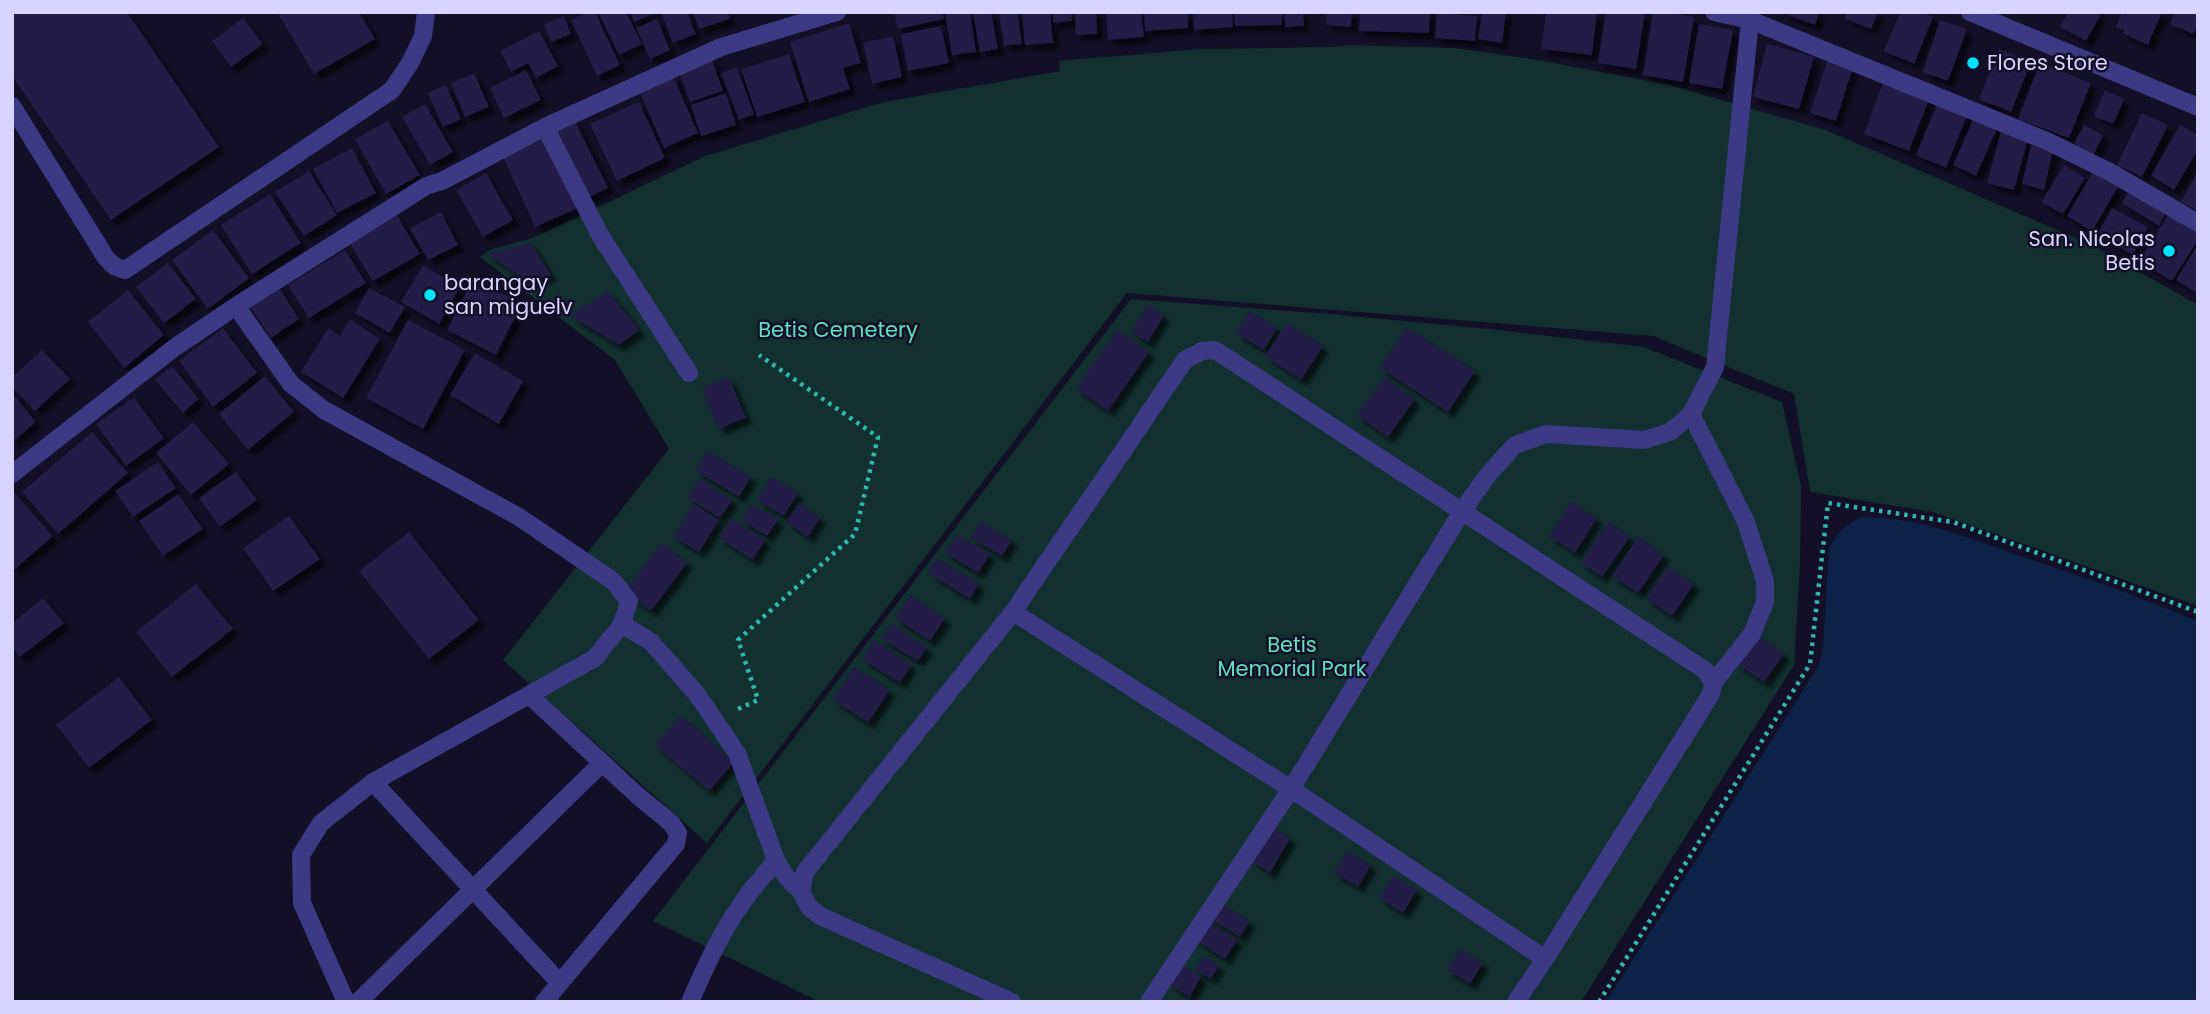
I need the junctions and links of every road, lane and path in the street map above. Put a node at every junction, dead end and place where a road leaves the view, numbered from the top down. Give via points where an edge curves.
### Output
1 (426, 12) edge
2 (837, 12) edge
3 (1714, 12) edge
4 (1970, 12) edge
5 (1751, 16) edge
6 (2008, 19) edge
7 (12, 106) edge
8 (2198, 107) edge
9 (545, 127) junction
10 (2198, 223) edge
11 (236, 306) junction
12 (759, 355) dead end
13 (690, 373) dead end
14 (1691, 414) junction
15 (12, 474) edge
16 (1461, 513) junction
17 (1013, 612) junction
18 (2198, 612) edge
19 (622, 624) junction
20 (1713, 683) junction
21 (528, 695) junction
22 (715, 720) junction
23 (602, 763) junction
24 (373, 782) junction
25 (1291, 789) junction
26 (776, 860) junction
27 (473, 890) junction
28 (801, 891) junction
29 (1545, 959) junction
30 (559, 982) junction
31 (346, 1002) edge
32 (358, 1002) edge
33 (544, 1002) edge
34 (690, 1002) edge
35 (1012, 1002) edge
36 (1149, 1002) edge
37 (1516, 1002) edge
38 (1599, 1002) edge

1 - 7 street via 423,36 392,90 125,270 106,258
2 - 9 street via 721,47
3 - 5 street
4 - 6 street
5 - 10 street via 2047,141
5 - 14 street via 1715,367
6 - 8 street
9 - 11 street via 426,186
9 - 13 street via 600,235
11 - 15 street via 174,348
11 - 19 street via 291,384 324,410 519,517 613,580 629,601
12 - 22 path via 878,437 855,534 738,640 758,700
14 - 16 street via 1670,432 1644,440 1546,434 1514,445
14 - 20 street via 1746,522 1765,581 1765,602 1752,634
16 - 17 street via 1215,350 1202,351 1185,360
16 - 20 street via 1706,671
16 - 25 street
17 - 25 street
17 - 28 street via 805,872
18 - 38 path via 1953,522 1828,503 1810,664
19 - 21 street via 594,658
19 - 22 street via 652,642
20 - 29 street via 1711,694
21 - 23 street
21 - 24 street
22 - 26 street via 737,753
23 - 27 street
23 - 30 street via 671,823 678,833 676,844
24 - 27 street
24 - 31 street via 321,822 301,855 302,903
25 - 29 street
25 - 36 street
26 - 28 street via 790,883
26 - 34 street via 744,900
27 - 30 street
27 - 32 street
28 - 35 street via 820,916
29 - 37 street
30 - 33 street

